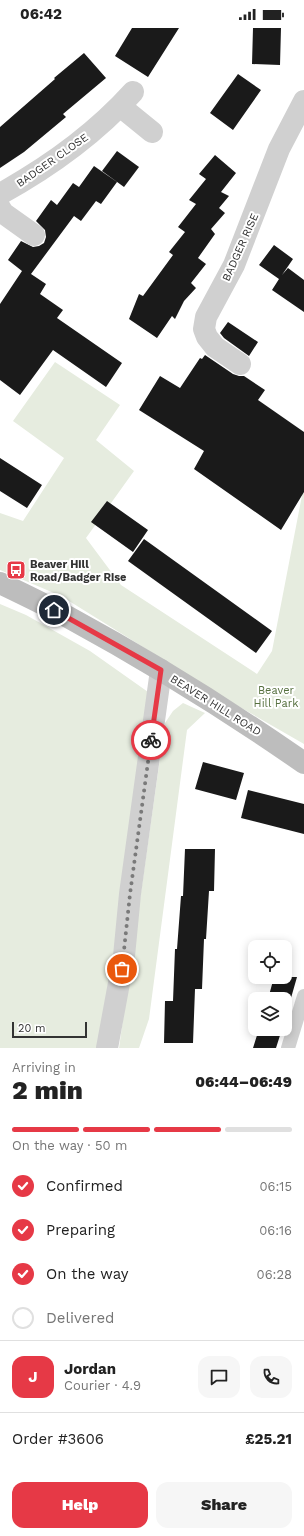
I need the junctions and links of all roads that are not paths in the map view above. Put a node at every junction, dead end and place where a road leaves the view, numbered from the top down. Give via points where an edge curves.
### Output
1 (301, 115) edge
2 (152, 132) dead end
3 (0, 194) edge
4 (0, 208) edge
5 (34, 235) dead end
6 (240, 364) dead end
7 (0, 583) edge
8 (161, 670) junction
9 (304, 762) edge
10 (304, 996) edge
11 (107, 1048) edge
12 (288, 1048) edge

1 - 6 street, BADGER RISE via 279,149 234,265 206,317 204,328 207,337 215,347
2 - 3 street, BADGER CLOSE via 127,99 74,147 30,178
4 - 5 street
7 - 8 main road, BEAVER HILL ROAD via 67,616
8 - 9 main road, BEAVER HILL ROAD
8 - 11 street via 130,894 124,956
10 - 12 lane

